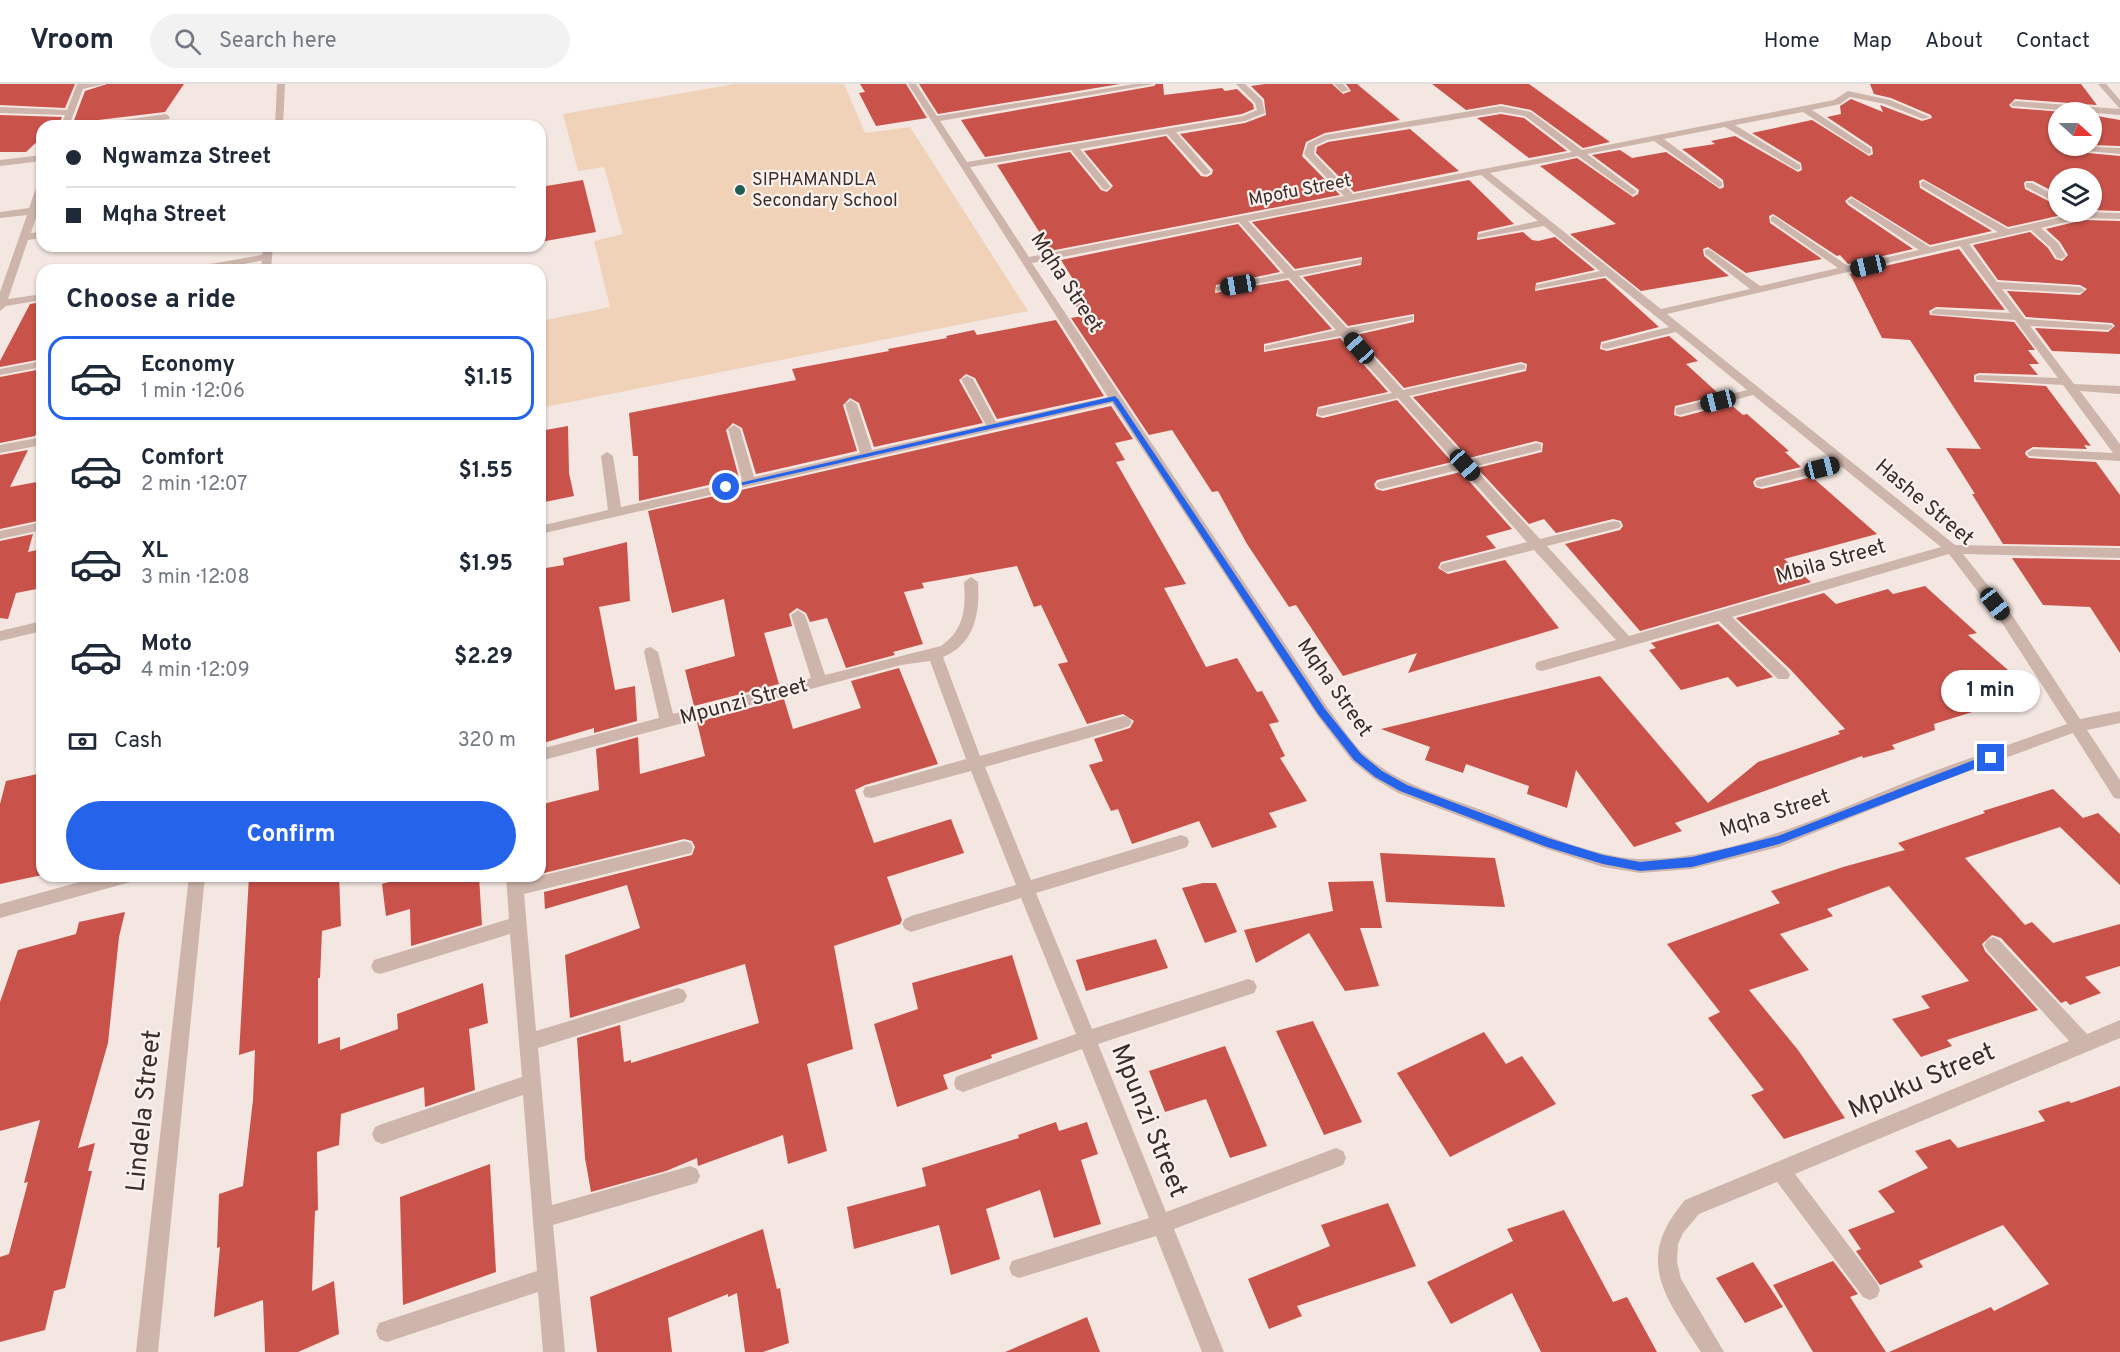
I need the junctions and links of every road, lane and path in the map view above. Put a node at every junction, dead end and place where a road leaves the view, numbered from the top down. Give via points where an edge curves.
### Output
1 (101, 84) edge
2 (281, 84) edge
3 (912, 84) edge
4 (1074, 84) edge
5 (1150, 84) edge
6 (1240, 84) edge
7 (2102, 84) edge
8 (80, 85) edge
9 (1847, 89) edge
10 (1083, 95) junction
11 (2015, 104) dead end
12 (2120, 106) edge
13 (1805, 109) junction
14 (0, 110) edge
15 (69, 112) junction
16 (2120, 112) edge
17 (166, 117) dead end
18 (1926, 117) dead end
19 (936, 119) junction
20 (67, 120) edge
21 (145, 120) edge
22 (279, 120) edge
23 (1726, 124) junction
24 (1169, 130) junction
25 (1656, 138) junction
26 (1073, 146) junction
27 (2102, 149) edge
28 (1869, 151) dead end
29 (2120, 151) edge
30 (1580, 152) junction
31 (36, 159) edge
32 (0, 163) edge
33 (966, 165) junction
34 (1797, 167) dead end
35 (1206, 172) dead end
36 (1483, 172) junction
37 (1719, 184) dead end
38 (1924, 184) dead end
39 (2030, 185) dead end
40 (1106, 187) dead end
41 (1632, 192) dead end
42 (2048, 195) edge
43 (1351, 198) junction
44 (36, 201) edge
45 (1852, 201) dead end
46 (32, 211) junction
47 (0, 215) edge
48 (2102, 215) edge
49 (2120, 216) edge
50 (1774, 219) dead end
51 (1242, 220) junction
52 (2050, 222) edge
53 (1545, 223) junction
54 (2034, 227) junction
55 (2007, 234) junction
56 (36, 236) edge
57 (1482, 236) dead end
58 (24, 237) junction
59 (1964, 244) junction
60 (264, 252) edge
61 (1709, 252) dead end
62 (1930, 252) junction
63 (2061, 256) dead end
64 (1026, 261) junction
65 (1357, 261) dead end
66 (217, 264) edge
67 (1848, 271) junction
68 (1606, 273) junction
69 (1293, 275) junction
70 (1994, 285) junction
71 (1540, 287) dead end
72 (1220, 288) dead end
73 (2080, 290) dead end
74 (1760, 291) junction
75 (36, 298) edge
76 (0, 306) edge
77 (1936, 312) dead end
78 (1658, 313) junction
79 (1409, 318) dead end
80 (2019, 319) junction
81 (2108, 327) dead end
82 (1676, 329) junction
83 (1345, 333) junction
84 (1606, 346) dead end
85 (1269, 348) dead end
86 (36, 365) edge
87 (1521, 367) dead end
88 (0, 372) edge
89 (1980, 378) dead end
90 (967, 379) dead end
91 (2068, 385) junction
92 (2120, 390) edge
93 (1756, 391) junction
94 (1401, 394) junction
95 (1115, 399) junction
96 (850, 404) dead end
97 (1680, 411) dead end
98 (1323, 412) dead end
99 (993, 426) junction
100 (734, 429) dead end
101 (36, 442) edge
102 (1537, 447) dead end
103 (0, 449) edge
104 (2034, 453) dead end
105 (867, 455) junction
106 (2120, 455) edge
107 (607, 456) dead end
108 (1842, 463) junction
109 (1465, 465) junction
110 (749, 481) junction
111 (1761, 483) dead end
112 (1382, 484) dead end
113 (615, 513) junction
114 (1614, 525) dead end
115 (36, 527) edge
116 (546, 529) edge
117 (0, 535) edge
118 (1537, 544) junction
119 (1952, 549) junction
120 (2120, 553) edge
121 (1447, 567) dead end
122 (971, 582) dead end
123 (1721, 614) junction
124 (798, 615) dead end
125 (36, 627) edge
126 (0, 636) edge
127 (1625, 641) junction
128 (651, 652) dead end
129 (935, 655) junction
130 (1542, 666) dead end
131 (1783, 675) dead end
132 (820, 682) junction
133 (2120, 717) edge
134 (667, 722) junction
135 (1124, 722) dead end
136 (2077, 726) junction
137 (546, 753) edge
138 (975, 762) junction
139 (871, 792) dead end
140 (2120, 793) edge
141 (1181, 842) dead end
142 (685, 848) dead end
143 (546, 877) edge
144 (104, 882) edge
145 (196, 882) edge
146 (515, 883) edge
147 (1026, 890) junction
148 (0, 911) edge
149 (518, 924) junction
150 (912, 924) dead end
151 (1993, 945) dead end
152 (380, 966) dead end
153 (1248, 987) dead end
154 (678, 996) dead end
155 (2120, 1029) edge
156 (1086, 1039) junction
157 (527, 1043) junction
158 (2084, 1044) junction
159 (531, 1083) junction
160 (963, 1083) dead end
161 (382, 1134) dead end
162 (1336, 1158) dead end
163 (1780, 1170) junction
164 (690, 1176) dead end
165 (542, 1218) junction
166 (1161, 1224) junction
167 (1019, 1268) dead end
168 (548, 1278) junction
169 (1870, 1290) dead end
170 (387, 1331) dead end
171 (147, 1352) edge
172 (554, 1352) edge
173 (1213, 1352) edge
174 (1713, 1352) edge

1 - 8 street
2 - 22 street
3 - 19 street, Mqha Street
4 - 10 street
5 - 10 street
6 - 24 street via 1259,102 1262,111
7 - 12 street
8 - 15 street
9 - 13 street, Mpofu Street via 1837,102
9 - 18 street, Mpofu Street
10 - 19 street
11 - 16 street
13 - 23 street, Mpofu Street
13 - 28 street
14 - 15 street
15 - 20 street
17 - 21 street
19 - 33 street, Mqha Street
23 - 25 street, Mpofu Street
23 - 34 street
24 - 26 street
24 - 35 street
25 - 30 street, Mpofu Street
25 - 37 street
26 - 33 street
26 - 40 street
27 - 29 street
30 - 36 street, Mpofu Street
30 - 41 street
30 - 43 street via 1528,114 1501,109 1325,138 1311,145 1310,154
31 - 32 street
33 - 64 street, Mqha Street
36 - 43 street, Mpofu Street
36 - 53 street, Hashe Street
38 - 55 street
39 - 42 street
43 - 51 street, Mpofu Street
44 - 46 street
45 - 62 street
46 - 47 street
46 - 58 street
48 - 49 street
50 - 67 street
51 - 64 street, Mpofu Street
51 - 69 street
52 - 54 street
53 - 57 street
53 - 68 street, Hashe Street
54 - 55 street
54 - 63 street
55 - 59 street
56 - 58 street
58 - 76 street
59 - 62 street
59 - 70 street
60 - 66 street
61 - 74 street
62 - 67 street
64 - 95 street, Mqha Street
65 - 69 street
67 - 74 street
68 - 71 street
68 - 78 street, Hashe Street
69 - 72 street
69 - 83 street
70 - 73 street
70 - 80 street
74 - 78 street
75 - 76 street
77 - 80 street
78 - 82 street, Hashe Street
79 - 83 street
80 - 81 street
80 - 91 street
82 - 84 street
82 - 93 street, Hashe Street
83 - 85 street
83 - 94 street
86 - 88 street
87 - 94 street
89 - 91 street
90 - 99 street
91 - 92 street
91 - 106 street
93 - 97 street
93 - 108 street, Hashe Street
94 - 98 street
94 - 109 street
95 - 99 street
95 - 136 street, Mqha Street via 1322,711 1357,757 1404,788 1547,842 1603,860 1640,866 1692,862 1779,840
96 - 105 street
99 - 105 street
100 - 110 street
101 - 103 street
102 - 109 street
104 - 106 street
105 - 110 street
107 - 113 street
108 - 111 street, Hashe Street
108 - 119 street, Hashe Street
109 - 112 street
109 - 118 street
110 - 113 street
113 - 116 street
114 - 118 street
115 - 117 street
118 - 121 street
118 - 127 street
119 - 120 street, Mbila Street
119 - 123 street, Mbila Street
119 - 136 street, Hashe Street via 2009,622
122 - 129 street, Mpunzi Street via 973,606 969,626 955,644
123 - 127 street, Mbila Street
123 - 131 street
124 - 132 street, Mpunzi Street
125 - 126 street
127 - 130 street, Mbila Street
128 - 134 street, Mpunzi Street
129 - 132 street, Mpunzi Street
129 - 138 street, Mpunzi Street
132 - 134 street, Mpunzi Street
133 - 136 street, Mqha Street
134 - 137 street, Mpunzi Street
135 - 138 street
136 - 140 street, Hashe Street
138 - 139 street
138 - 147 street, Mpunzi Street
141 - 147 street
142 - 143 street
144 - 148 street
145 - 171 street, Lindela Street
146 - 149 street
147 - 150 street
147 - 156 street, Mpunzi Street
149 - 152 street
149 - 157 street
151 - 158 street
153 - 156 street, Mpunzi Street
154 - 157 street
155 - 158 street, Mpuku Street
156 - 160 street, Mpunzi Street
156 - 166 street, Mpunzi Street
157 - 159 street
158 - 163 street, Mpuku Street
159 - 161 street
159 - 165 street
162 - 166 street, Mpunzi Street
163 - 169 street
163 - 174 street, Mpuku Street via 1692,1207 1678,1220 1668,1241 1666,1266 1675,1290
164 - 165 street
165 - 168 street
166 - 167 street, Mpunzi Street
166 - 173 street, Mpunzi Street
168 - 170 street
168 - 172 street

